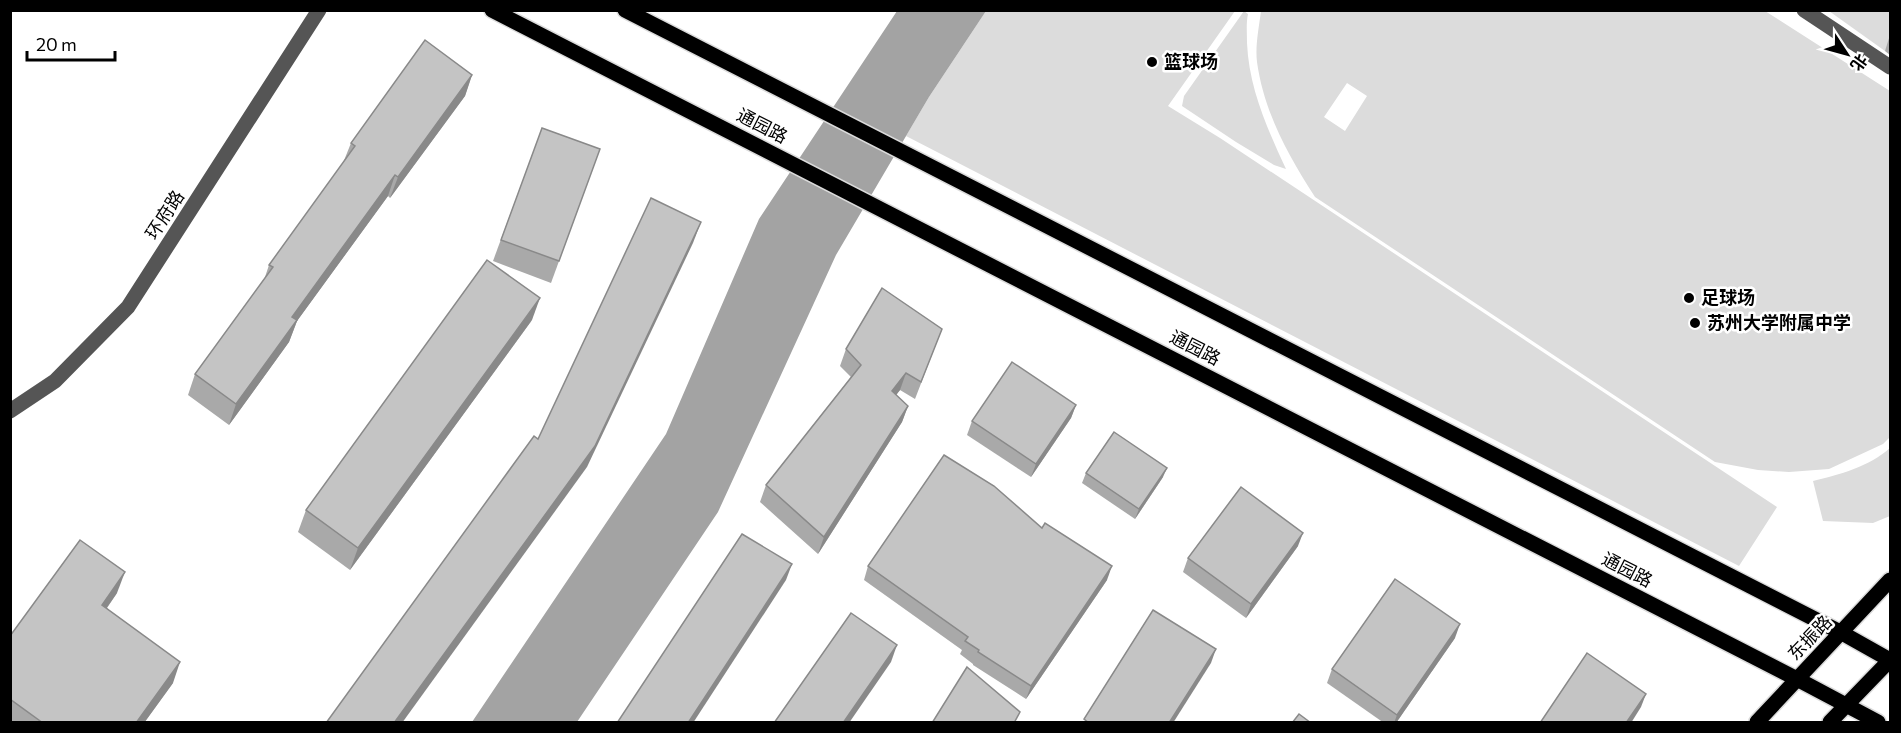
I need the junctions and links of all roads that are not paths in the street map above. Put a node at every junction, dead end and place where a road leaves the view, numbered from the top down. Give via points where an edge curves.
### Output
1 (319, 10) edge
2 (492, 10) edge
3 (625, 10) edge
4 (1804, 10) edge
5 (1890, 67) edge
6 (10, 411) edge
7 (1890, 580) edge
8 (1842, 633) junction
9 (1890, 660) edge
10 (1797, 679) junction
11 (1846, 705) junction
12 (1757, 723) edge
13 (1830, 723) edge
14 (1878, 723) edge

1 - 6 street, 环府路 via 128,307 55,381
2 - 10 main road, 通园路
3 - 8 main road
4 - 5 street
7 - 8 main road, 东振路
8 - 9 main road
8 - 10 main road, 东振路
9 - 11 main road
10 - 11 main road, 通园路
10 - 12 main road, 东振路
11 - 13 main road
11 - 14 main road, 通园路

